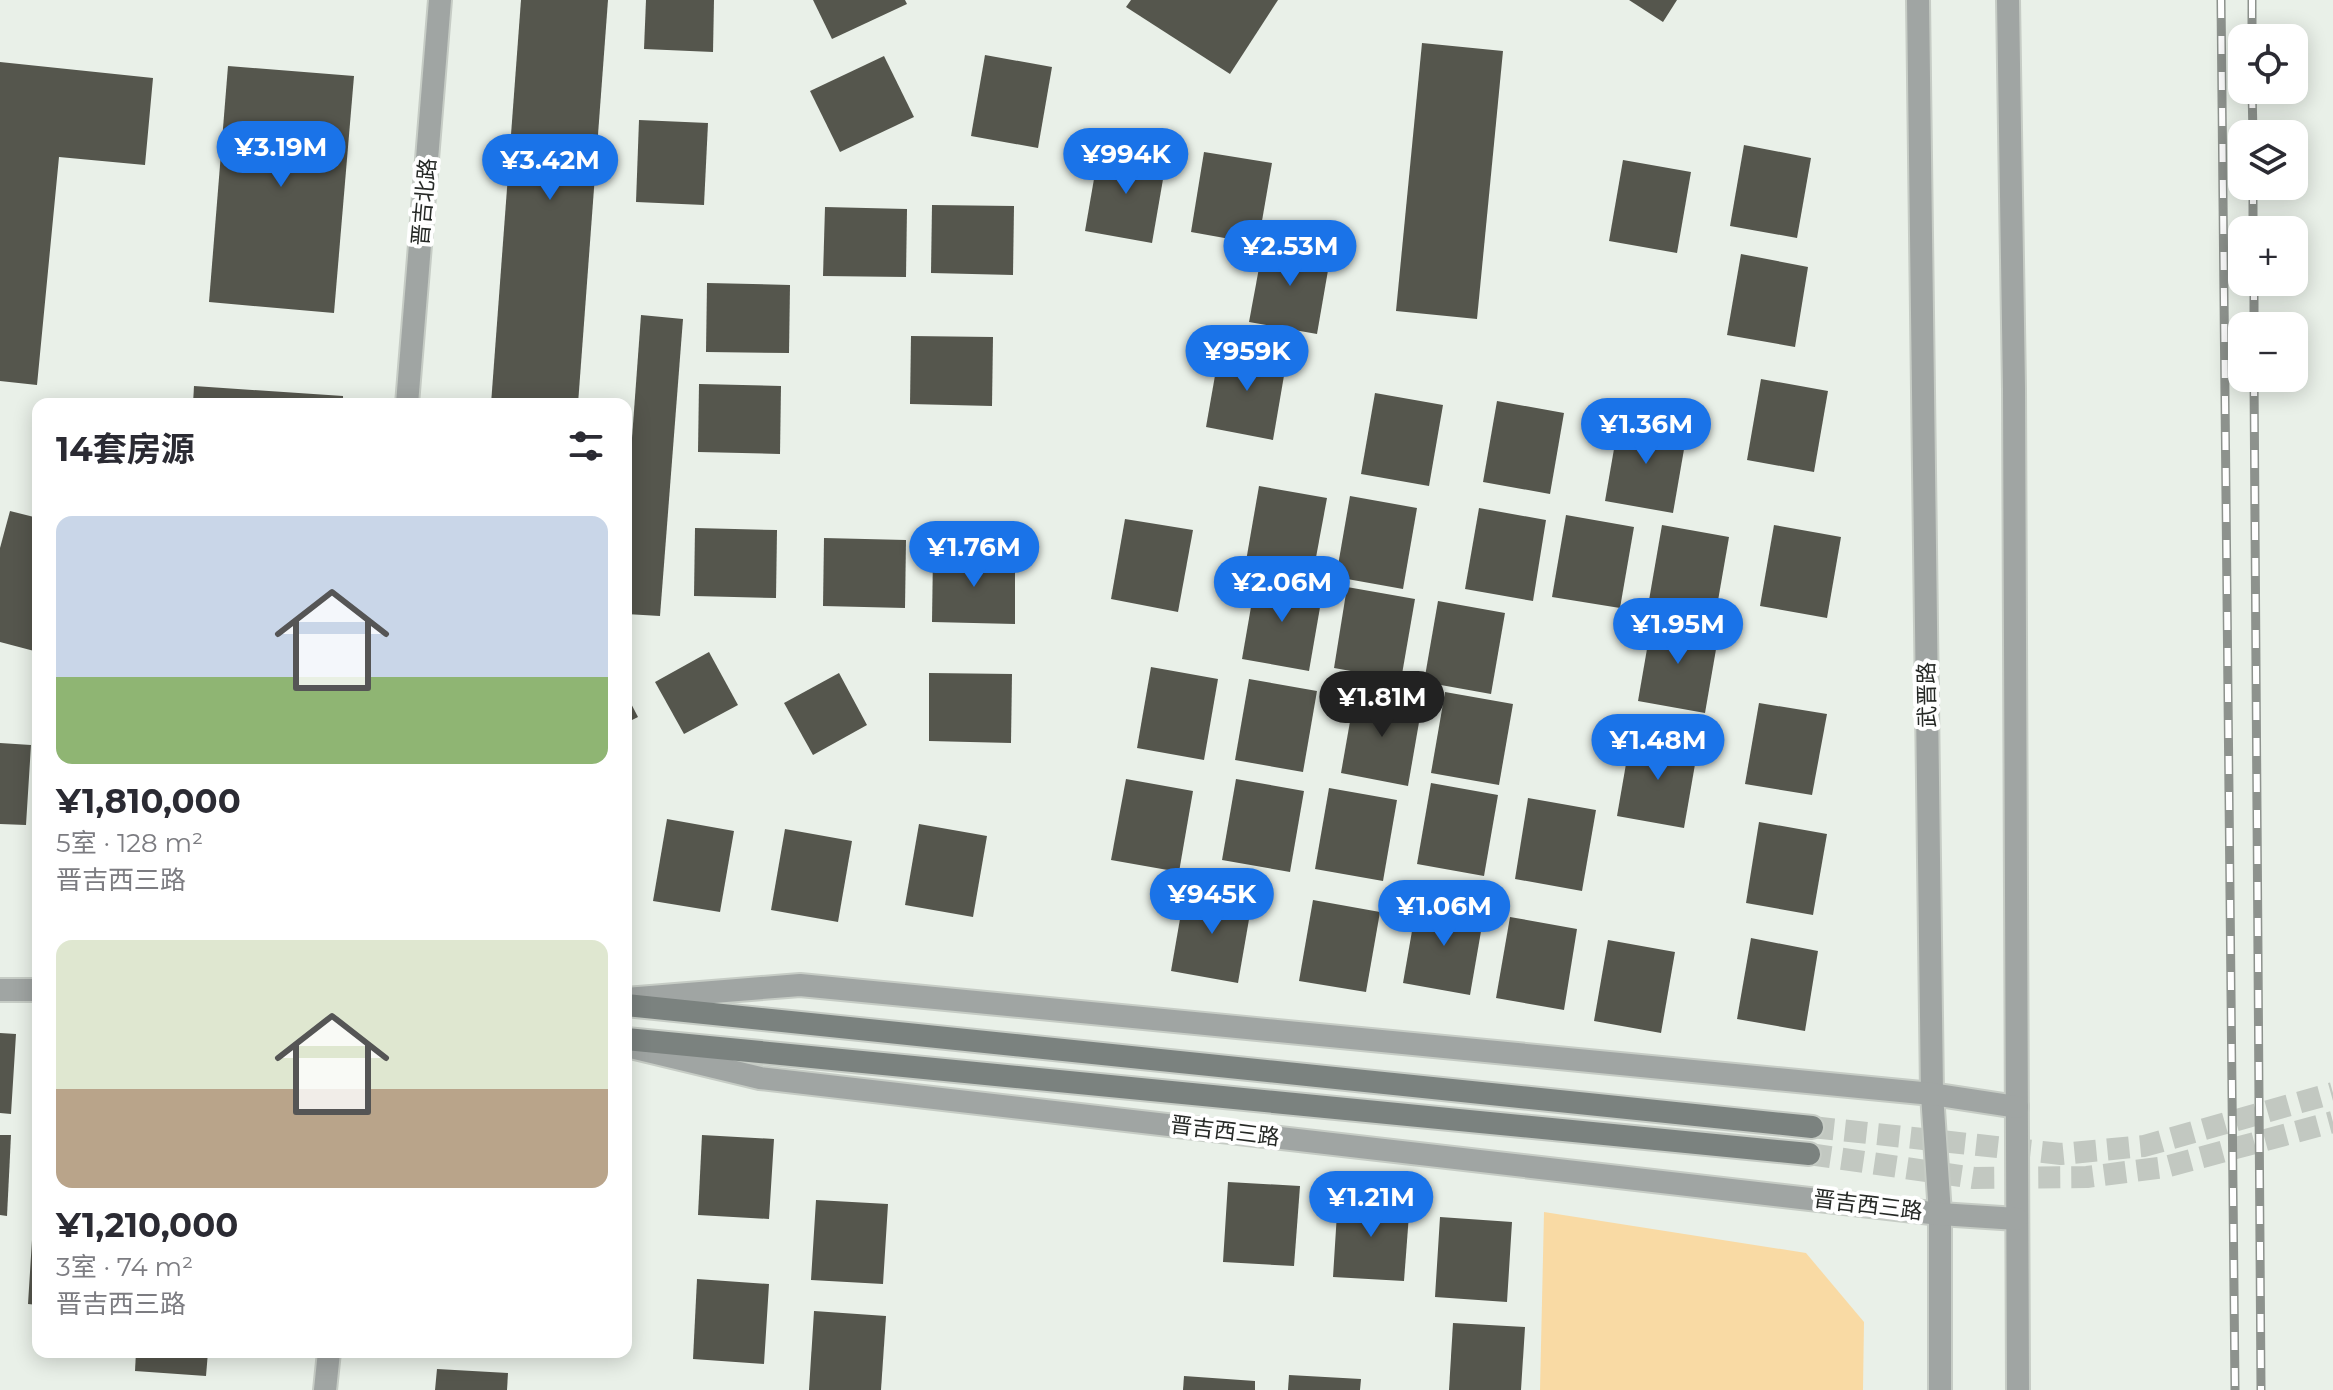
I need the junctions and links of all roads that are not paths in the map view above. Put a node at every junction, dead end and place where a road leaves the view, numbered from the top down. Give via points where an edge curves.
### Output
1 (440, 0) edge
2 (1918, 0) edge
3 (2008, 0) edge
4 (407, 398) edge
5 (0, 990) edge
6 (32, 990) edge
7 (632, 999) edge
8 (632, 1006) edge
9 (632, 1040) edge
10 (632, 1047) edge
11 (1932, 1094) junction
12 (2017, 1107) junction
13 (1812, 1127) tunnel mouth
14 (1809, 1154) tunnel mouth
15 (1940, 1214) junction
16 (2017, 1219) junction
17 (328, 1358) edge
18 (325, 1390) edge
19 (1940, 1390) edge
20 (2018, 1390) edge

1 - 4 street, 晋吉北路
2 - 11 street, 武晋路
3 - 12 street
5 - 6 street
7 - 11 street via 800,985
8 - 13 main road
9 - 14 main road, 晋吉西三路
10 - 15 street, 晋吉西三路 via 760,1078
11 - 12 street
11 - 15 street, 武晋路
12 - 16 street
15 - 16 street, 晋吉西三路
15 - 19 street, 武晋路
16 - 20 street
17 - 18 street

